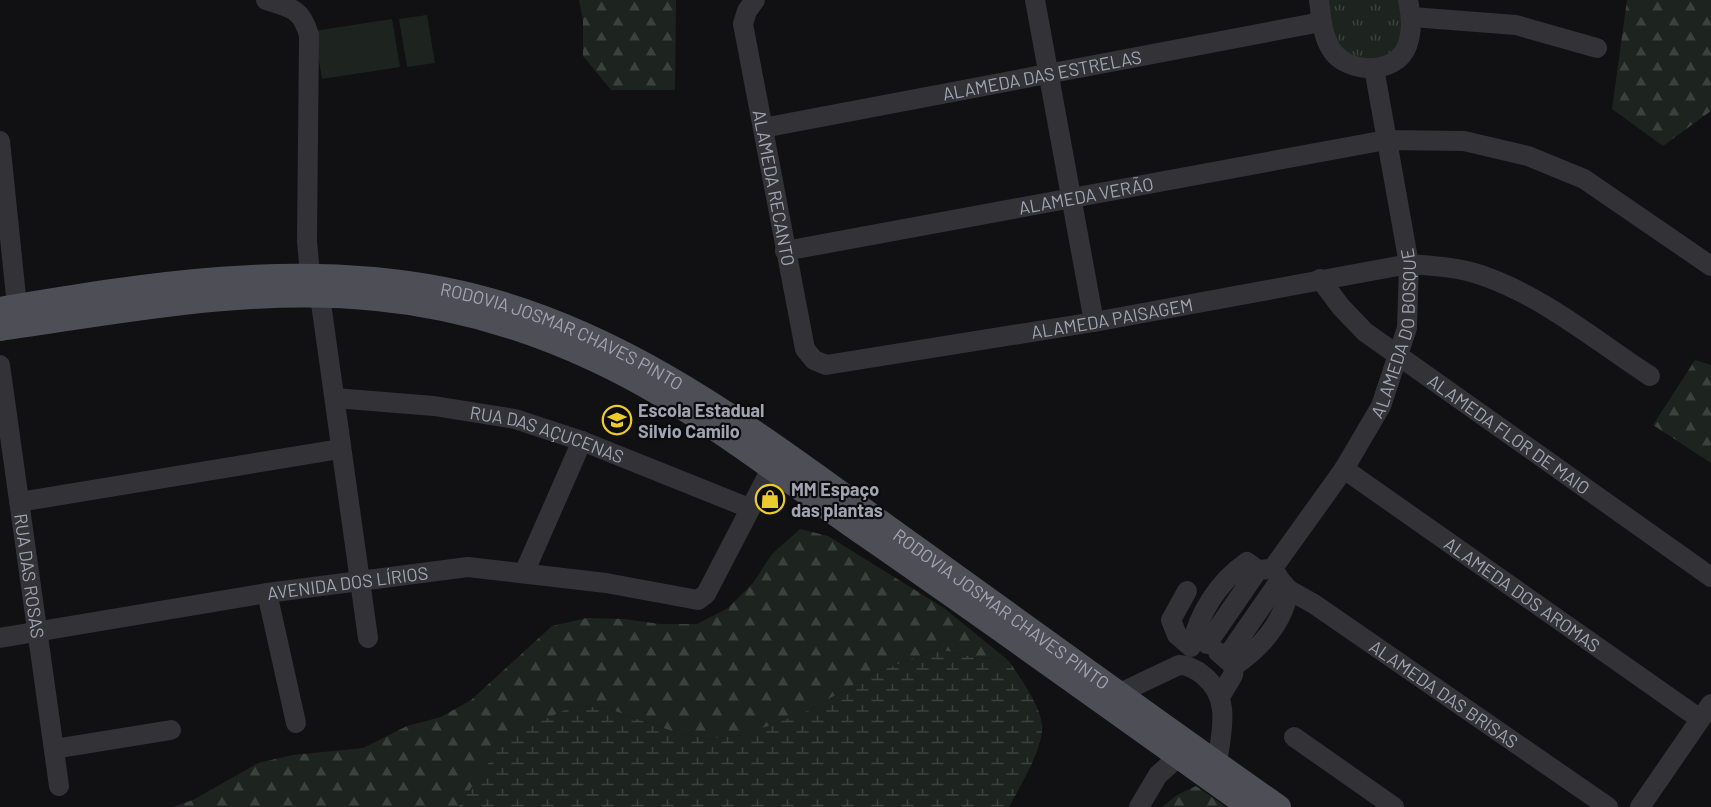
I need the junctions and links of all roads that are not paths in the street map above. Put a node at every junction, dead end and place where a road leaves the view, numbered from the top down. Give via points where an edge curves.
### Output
1 (266, 0) edge
2 (1035, 0) edge
3 (1319, 0) edge
4 (751, 5) edge
5 (1410, 9) edge
6 (1321, 22) junction
7 (1597, 48) dead end
8 (1374, 68) junction
9 (1048, 72) junction
10 (763, 128) junction
11 (1386, 140) junction
12 (0, 150) edge
13 (1072, 198) junction
14 (785, 251) junction
15 (6, 260) edge
16 (1409, 264) junction
17 (1711, 266) edge
18 (1320, 279) junction
19 (315, 285) junction
20 (8, 308) edge
21 (1094, 322) junction
22 (0, 329) edge
23 (1398, 356) junction
24 (814, 360) joint
25 (0, 365) edge
26 (1650, 376) dead end
27 (335, 398) junction
28 (582, 441) junction
29 (340, 449) junction
30 (771, 469) junction
31 (1344, 469) junction
32 (19, 502) junction
33 (749, 508) junction
34 (851, 513) junction
35 (524, 573) junction
36 (1275, 577) junction
37 (1711, 577) edge
38 (360, 579) junction
39 (1187, 591) dead end
40 (267, 593) junction
41 (36, 632) junction
42 (0, 638) edge
43 (368, 638) dead end
44 (1199, 645) junction
45 (1230, 662) junction
46 (1179, 665) junction
47 (1119, 693) junction
48 (1221, 695) junction
49 (1706, 711) edge
50 (296, 723) dead end
51 (171, 730) dead end
52 (1294, 737) dead end
53 (54, 749) junction
54 (1178, 757) junction
55 (1217, 764) junction
56 (59, 786) dead end
57 (1139, 807) edge
58 (1249, 807) edge
59 (1279, 807) edge
60 (1394, 807) edge
61 (1608, 807) edge
62 (1640, 807) edge

1 - 19 street via 293,8 304,19 309,34 307,241
2 - 9 street
3 - 6 street
4 - 10 street, ALAMEDA RECANTO via 743,24
5 - 7 street via 1516,25
5 - 8 street via 1407,48 1394,62
6 - 8 street via 1331,50 1341,62 1357,68
6 - 9 street, ALAMEDA DAS ESTRELAS
8 - 11 street, ALAMEDA DO BOSQUE
9 - 10 street, ALAMEDA DAS ESTRELAS
9 - 13 street
10 - 14 street, ALAMEDA RECANTO
11 - 13 street, ALAMEDA VERÃO
11 - 16 street, ALAMEDA DO BOSQUE
11 - 17 street, ALAMEDA VERÃO via 1464,141 1528,156 1584,179
12 - 15 street
13 - 14 street, ALAMEDA VERÃO
13 - 21 street
14 - 24 street, ALAMEDA RECANTO via 805,349
15 - 20 street
16 - 18 street, ALAMEDA PAISAGEM
16 - 23 street, ALAMEDA DO BOSQUE via 1407,328
16 - 26 street, ALAMEDA PAISAGEM via 1480,275 1523,292
18 - 21 street, ALAMEDA PAISAGEM
18 - 23 street, ALAMEDA FLOR DE MAIO via 1365,332
19 - 20 main road, RODOVIA JOSMAR CHAVES PINTO via 212,278
19 - 22 main road, RODOVIA JOSMAR CHAVES PINTO
19 - 27 street
19 - 30 main road, RODOVIA JOSMAR CHAVES PINTO via 509,326 594,359 674,404
19 - 34 main road, RODOVIA JOSMAR CHAVES PINTO via 380,279 445,289 516,307 604,341 685,385
21 - 24 street, ALAMEDA PAISAGEM via 826,365
23 - 31 street, ALAMEDA DO BOSQUE via 1381,406
23 - 37 street, ALAMEDA FLOR DE MAIO
25 - 32 street, RUA DAS ROSAS
27 - 28 street, RUA DAS AÇUCENAS via 434,406 514,419
27 - 29 street
28 - 33 street, RUA DAS AÇUCENAS
28 - 35 street
29 - 32 street
29 - 38 street
30 - 33 street
30 - 34 main road, RODOVIA JOSMAR CHAVES PINTO
31 - 36 street, ALAMEDA DO BOSQUE
31 - 49 street, ALAMEDA DOS AROMAS
32 - 41 street, RUA DAS ROSAS
33 - 35 street, AVENIDA DOS LÍRIOS via 706,594 698,600
34 - 47 main road, RODOVIA JOSMAR CHAVES PINTO
34 - 54 main road, RODOVIA JOSMAR CHAVES PINTO
35 - 38 street, AVENIDA DOS LÍRIOS via 468,567
36 - 44 street
36 - 45 street via 1286,604 1269,635 1252,654
36 - 61 street, ALAMEDA DAS BRISAS
38 - 40 street, AVENIDA DOS LÍRIOS
38 - 43 street
39 - 44 street via 1171,620 1177,635
40 - 41 street, AVENIDA DOS LÍRIOS
40 - 50 street
41 - 42 street, AVENIDA DOS LÍRIOS
41 - 53 street, RUA DAS ROSAS
44 - 45 street
44 - 46 street
45 - 48 street via 1233,675
46 - 47 street
46 - 48 street via 1188,664
47 - 55 main road, RODOVIA JOSMAR CHAVES PINTO
48 - 55 street
49 - 62 street
51 - 53 street
52 - 60 street
53 - 56 street, RUA DAS ROSAS
54 - 57 street via 1158,775
54 - 58 main road, RODOVIA JOSMAR CHAVES PINTO
55 - 59 main road, RODOVIA JOSMAR CHAVES PINTO

